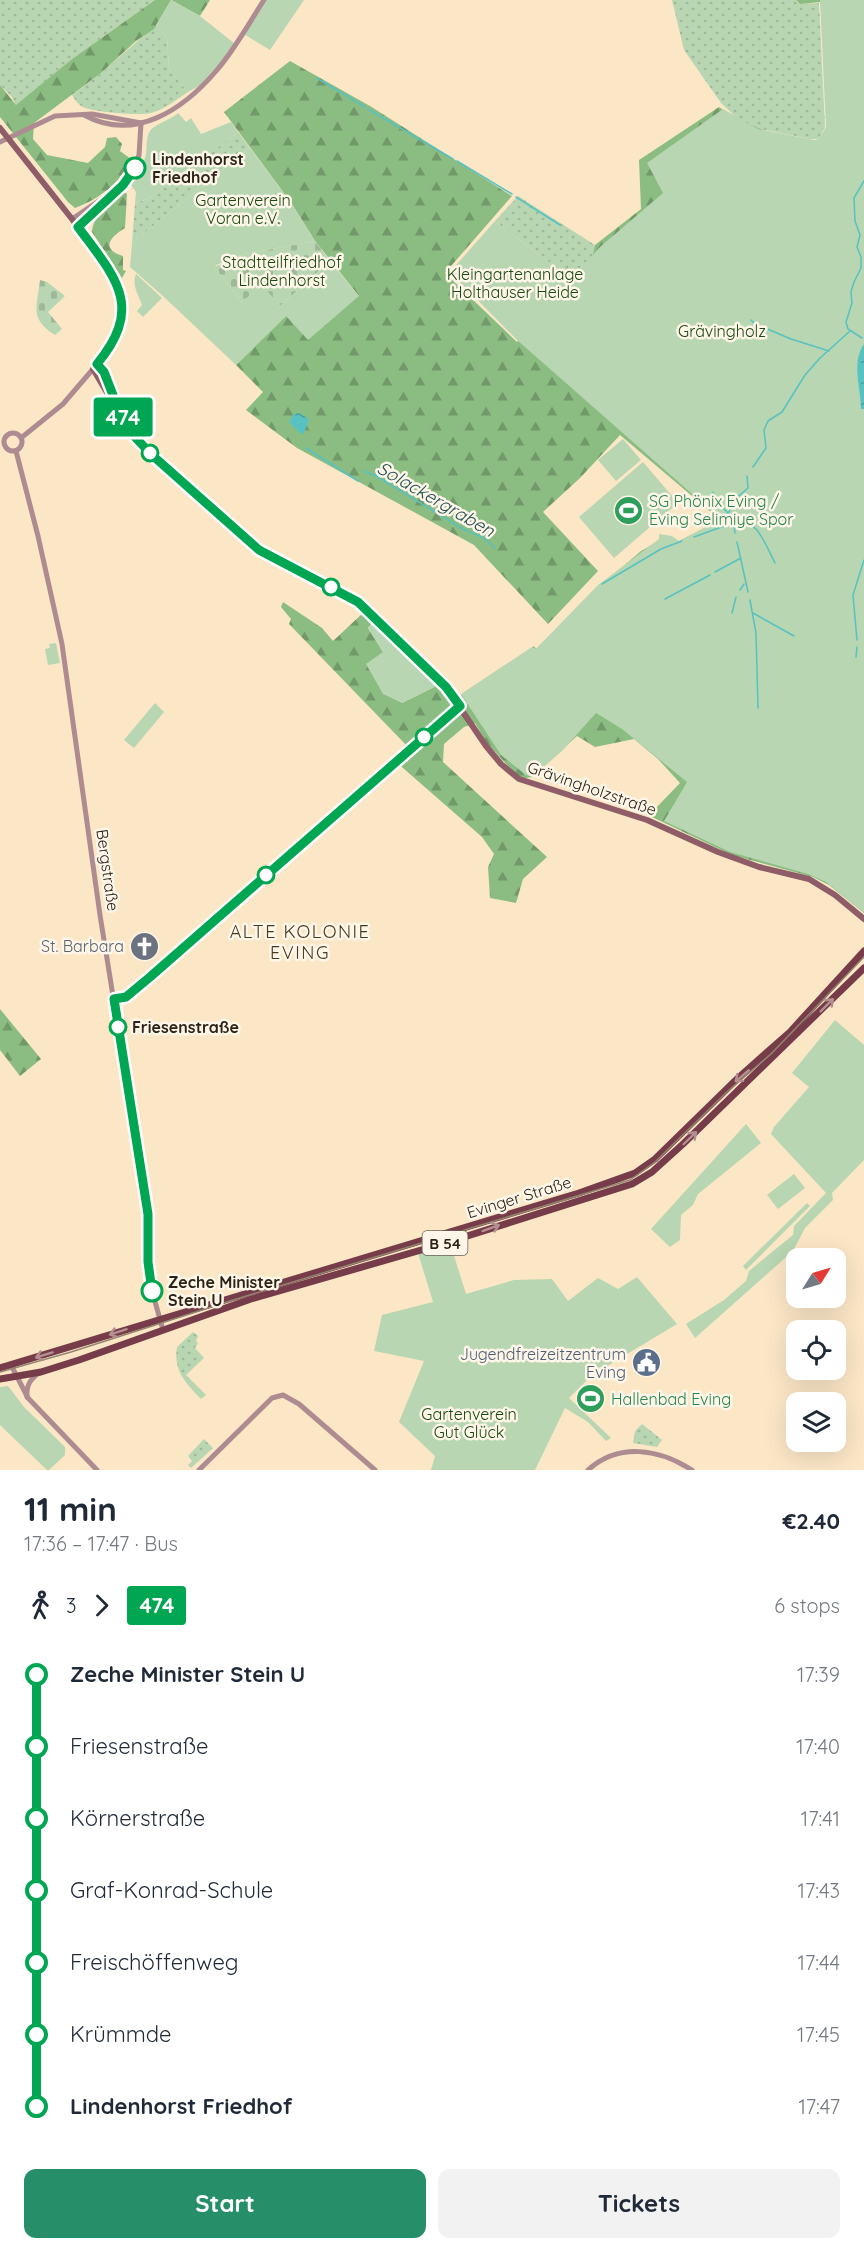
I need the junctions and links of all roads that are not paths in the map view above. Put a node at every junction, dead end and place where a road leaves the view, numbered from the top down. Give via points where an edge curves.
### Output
1 (264, 0) edge
2 (141, 123) junction
3 (0, 128) edge
4 (0, 142) edge
5 (108, 197) junction
6 (72, 219) junction
7 (78, 227) junction
8 (95, 367) junction
9 (21, 438) junction
10 (16, 451) junction
11 (864, 919) edge
12 (864, 951) edge
13 (864, 968) edge
14 (160, 1319) junction
15 (163, 1330) junction
16 (11, 1365) junction
17 (0, 1368) edge
18 (41, 1372) junction
19 (16, 1376) junction
20 (0, 1379) edge
21 (28, 1398) junction
22 (97, 1470) edge
23 (199, 1470) edge
24 (375, 1470) edge
25 (588, 1470) edge
26 (692, 1470) edge

1 - 2 street via 206,82 168,114
2 - 4 street via 127,126 84,115 55,116
2 - 5 street via 135,168
3 - 6 main road
5 - 6 street
5 - 7 street
6 - 7 main road
7 - 8 main road via 114,276 122,310 112,345
8 - 9 street via 63,404
8 - 11 main road, Grävingholzstraße via 104,372 118,408 142,446 259,550 355,599 367,609 446,687 486,746 519,779 647,820 759,867 809,879
9 - 10 street
9 - 10 street via 14,433 5,439 8,449
10 - 14 street, Bergstraße via 62,644 100,915 146,1195 148,1262
12 -> 14 main road, Evinger Straße / B 54 via 770,1052 636,1173
15 -> 13 main road, Evinger Straße / B 54 via 250,1299 637,1182 683,1144
14 - 15 street, Bergstraße
14 -> 16 main road, Evinger Straße / B 54
15 - 18 main road, Evinger Straße / B 54
16 - 17 main road, Evinger Straße / B 54
16 - 19 street
18 - 19 main road, Evinger Straße / B 54
18 - 21 street via 30,1381
19 - 20 main road, Evinger Straße / B 54
19 - 21 street
21 - 22 street
23 - 24 street via 272,1398 283,1395
25 - 26 street via 603,1458 628,1451 661,1455

